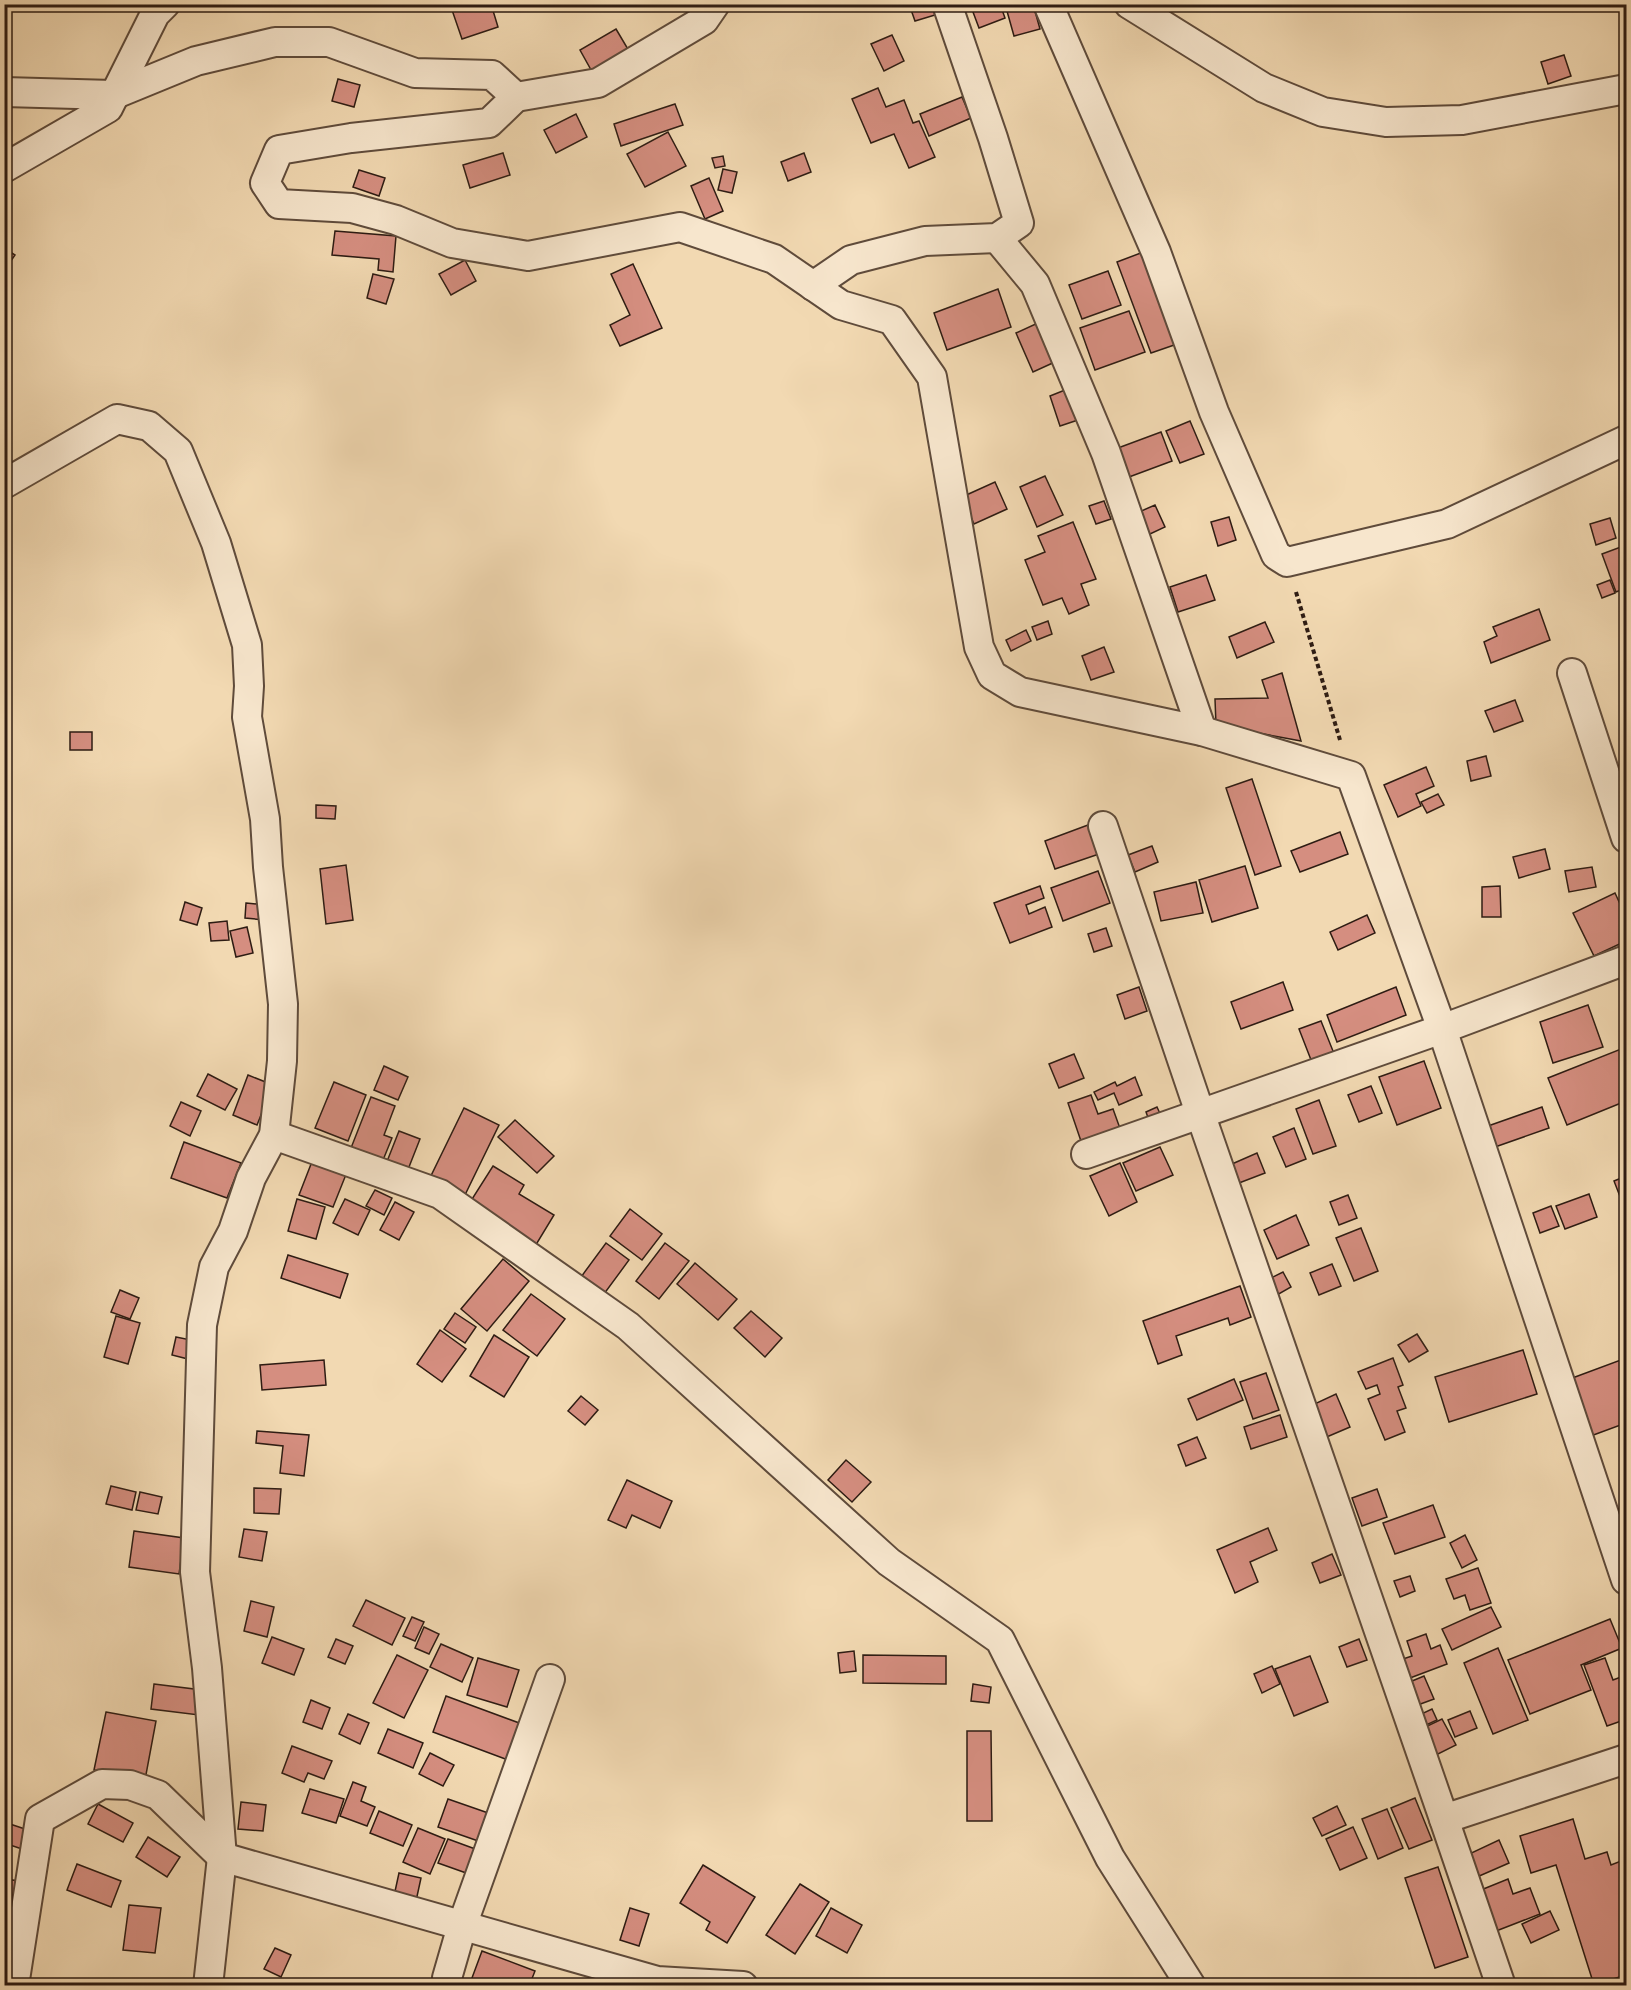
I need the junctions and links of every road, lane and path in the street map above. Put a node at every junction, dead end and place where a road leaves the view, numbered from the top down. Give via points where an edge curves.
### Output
1 (165, 4) edge
2 (715, 4) edge
3 (947, 4) edge
4 (1048, 4) edge
5 (1129, 4) edge
6 (1626, 89) edge
7 (4, 92) edge
8 (113, 95) junction
9 (516, 97) junction
10 (4, 168) edge
11 (997, 238) junction
12 (813, 286) junction
13 (1626, 440) edge
14 (4, 484) edge
15 (1287, 562) junction
16 (1572, 673) dead end
17 (1202, 731) junction
18 (1351, 777) junction
19 (1103, 826) dead end
20 (1626, 838) edge
21 (1626, 960) edge
22 (1442, 1029) junction
23 (1200, 1113) junction
24 (274, 1135) junction
25 (1086, 1154) dead end
26 (1626, 1580) edge
27 (550, 1679) dead end
28 (1626, 1760) edge
29 (1444, 1819) junction
30 (222, 1857) junction
31 (462, 1926) junction
32 (660, 1983) edge
33 (14, 1986) edge
34 (208, 1986) edge
35 (449, 1986) edge
36 (743, 1986) edge
37 (1191, 1986) edge
38 (1501, 1986) edge

1 - 8 street via 155,14
2 - 9 street via 704,20 598,83
3 - 11 street via 1019,223
4 - 15 street via 1156,252 1214,412 1276,555
5 - 6 street via 1264,88 1323,112 1386,122 1462,120
7 - 8 street
8 - 9 street via 196,61 275,42 329,42 415,73 492,75
8 - 10 street via 108,108
9 - 12 street via 489,123 279,150 265,183 279,204 351,208 396,220 452,243 528,256 680,227 774,259
11 - 12 street via 914,243 851,260
11 - 17 street via 1035,284 1106,453
12 - 17 street via 841,305 892,320 932,377 979,648 992,675 1020,692
13 - 15 street via 1447,524
14 - 24 street via 117,419 149,426 178,451 197,494 247,645 247,717 265,819 283,1004
15 - 18 path
16 - 20 street
17 - 18 street
18 - 22 street
19 - 23 street
21 - 22 street
22 - 23 street
22 - 26 street
23 - 25 street
23 - 29 street
24 - 30 street via 251,1178 233,1232 214,1267 202,1325 195,1572
24 - 37 street via 440,1194 628,1326 889,1562 1000,1640 1110,1858
27 - 31 street
28 - 29 street
29 - 38 street
30 - 31 street
30 - 33 street via 158,1795 130,1785 102,1784 40,1819
30 - 34 street
31 - 32 street
31 - 35 street via 447,1978
32 - 36 street

